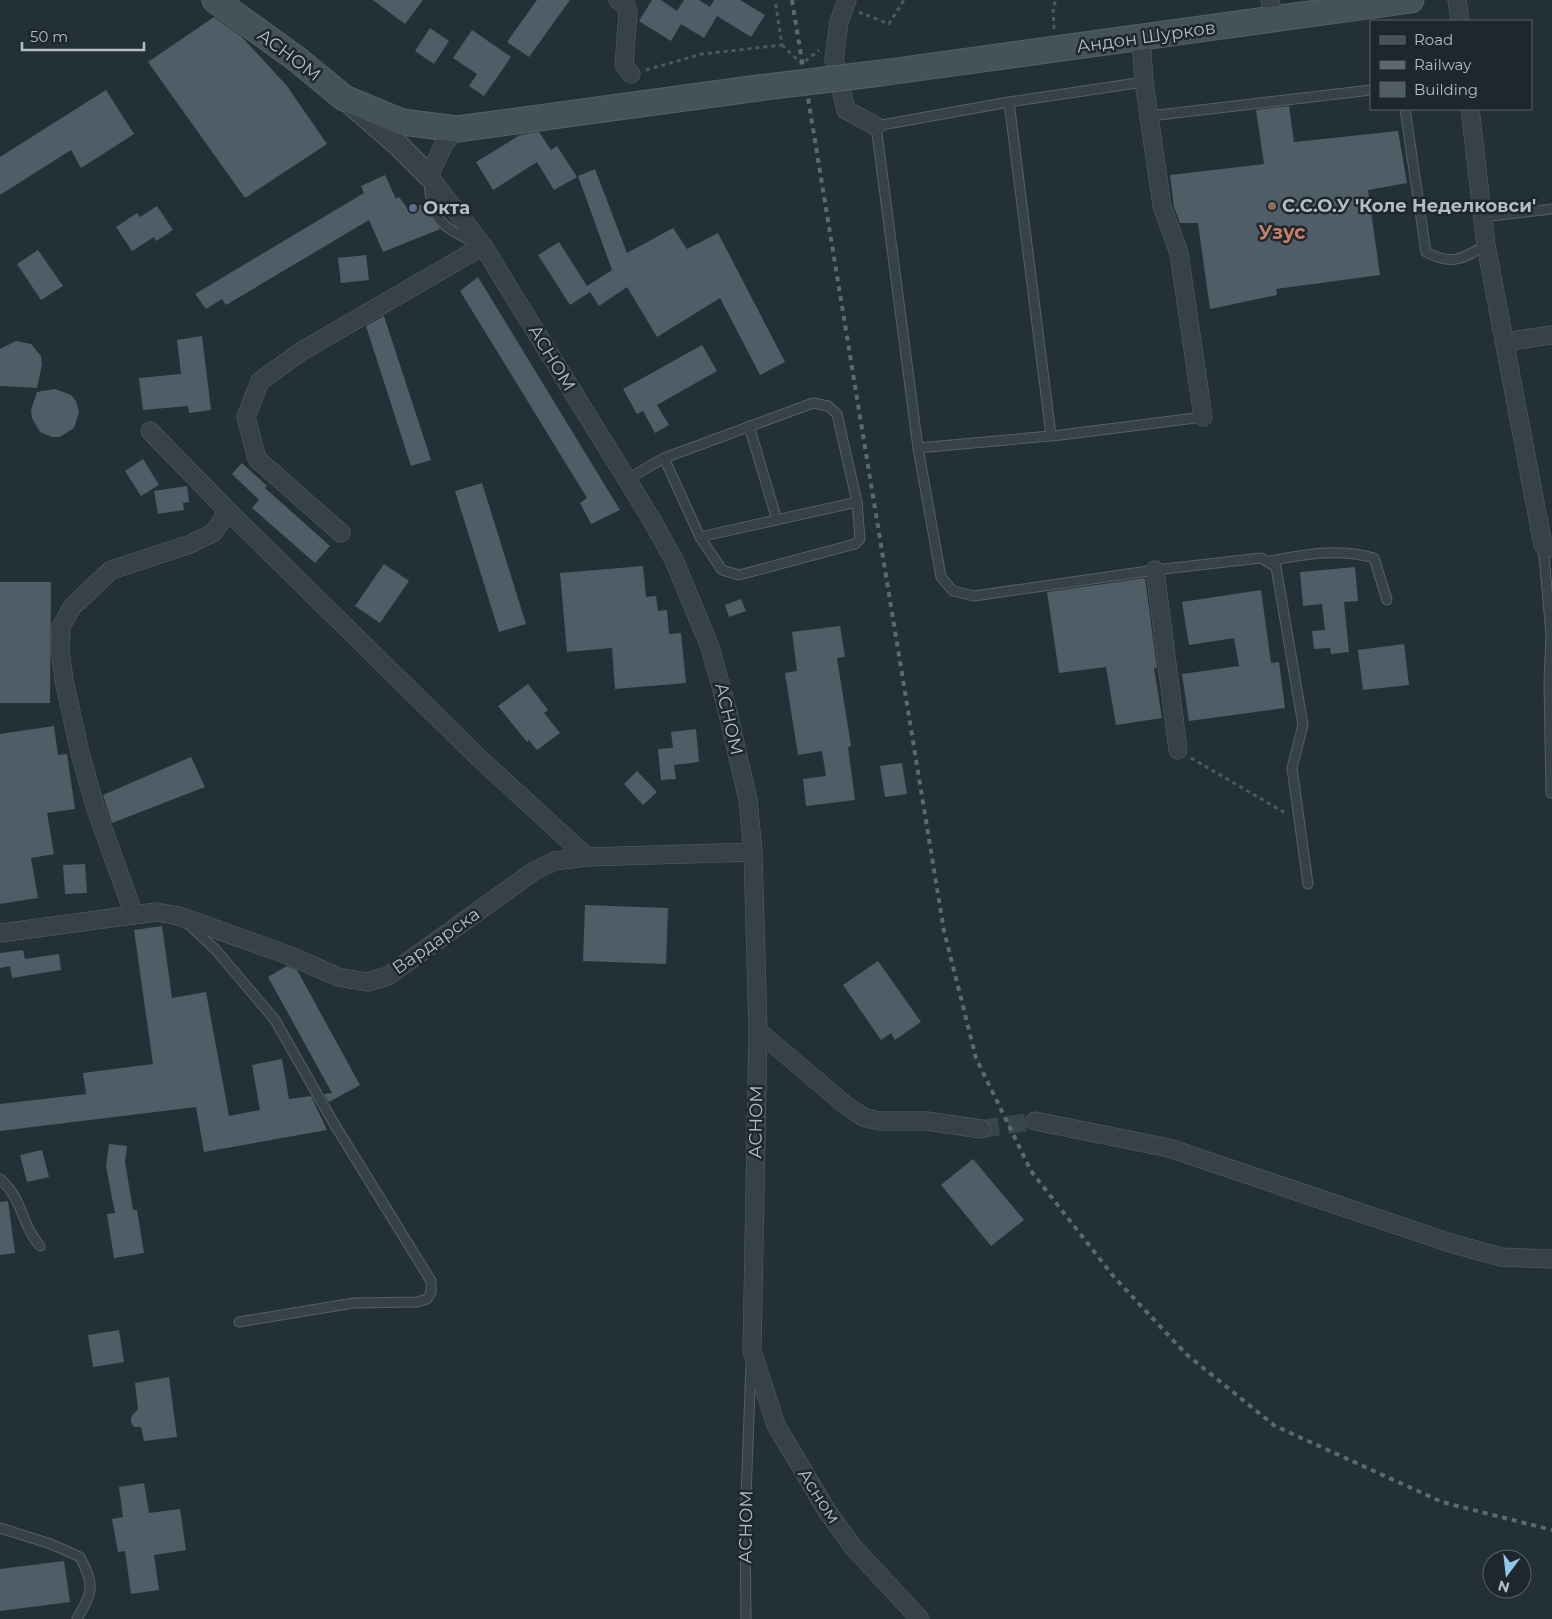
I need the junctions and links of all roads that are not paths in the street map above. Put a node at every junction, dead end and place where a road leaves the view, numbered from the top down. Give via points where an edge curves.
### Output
1 (215, 0) edge
2 (618, 0) edge
3 (1410, 0) edge
4 (1457, 0) edge
5 (847, 3) edge
6 (1272, 10) edge
7 (1460, 20) edge
8 (1141, 38) junction
9 (631, 74) road end
10 (1144, 82) junction
11 (1370, 90) edge
12 (344, 98) junction
13 (1009, 102) junction
14 (1405, 110) edge
15 (1470, 110) edge
16 (1150, 116) junction
17 (876, 126) junction
18 (457, 129) junction
19 (429, 176) junction
20 (1552, 209) edge
21 (1482, 217) junction
22 (482, 246) junction
23 (1486, 246) junction
24 (1552, 335) edge
25 (1504, 342) junction
26 (1203, 417) joint
27 (749, 426) junction
28 (150, 431) dead end
29 (1051, 435) junction
30 (918, 448) junction
31 (664, 458) junction
32 (626, 480) junction
33 (857, 502) junction
34 (226, 508) junction
35 (777, 520) junction
36 (341, 533) dead end
37 (700, 537) junction
38 (1548, 547) edge
39 (1270, 561) junction
40 (1155, 570) junction
41 (1387, 600) dead end
42 (1178, 750) road end
43 (1551, 792) edge
44 (753, 852) junction
45 (587, 857) junction
46 (1308, 884) dead end
47 (134, 915) junction
48 (179, 916) junction
49 (0, 933) edge
50 (758, 1031) junction
51 (1035, 1121) tunnel mouth
52 (981, 1128) tunnel mouth
53 (0, 1179) edge
54 (40, 1246) dead end
55 (1552, 1260) edge
56 (239, 1322) dead end
57 (752, 1351) junction
58 (0, 1528) edge
59 (77, 1618) edge
60 (746, 1619) edge
61 (920, 1619) edge

1 - 12 main road, АСНОМ
2 - 9 street via 626,6 628,14 624,65
3 - 6 main road, Андон Шурков
4 - 7 street
5 - 17 street via 836,37 834,59 846,110
6 - 8 main road, Андон Шурков
8 - 10 street
8 - 18 main road, Андон Шурков, bridge
10 - 13 lane
10 - 16 street
11 - 16 lane
12 - 18 main road, Андон Шурков via 402,122
12 - 19 street, АСНОМ via 398,144
13 - 17 lane
13 - 29 lane
14 - 23 lane via 1426,252 1440,260 1454,260
15 - 21 street
16 - 26 street via 1162,206 1179,253
17 - 30 lane
18 - 19 street via 445,142
19 - 22 street, АСНОМ
20 - 21 lane
21 - 23 street
22 - 32 street, АСНОМ
22 - 36 street via 310,346 260,381 246,418 257,458
23 - 25 street
24 - 25 street
25 - 38 street
26 - 29 lane
27 - 31 lane
27 - 33 lane via 813,402 828,406 837,414
27 - 35 lane
28 - 34 street
29 - 30 lane
30 - 40 lane via 941,577 953,591 974,596
31 - 32 lane
31 - 37 lane
32 - 44 street, АСНОМ via 674,560 710,647 748,800
33 - 35 lane
33 - 37 lane via 861,531 856,544 739,575 722,570
34 - 45 street via 473,752
34 - 47 street via 223,520 213,533 188,545 111,570 72,607 61,627 64,680 80,753 95,806
35 - 37 lane
38 - 43 lane
39 - 40 lane via 1261,558
39 - 41 lane via 1312,553 1353,552 1374,558
39 - 46 lane via 1276,567 1303,725 1292,768
40 - 42 street
44 - 45 street, Вардарска
44 - 50 street, АСНОМ
45 - 48 street, Вардарска via 555,861 534,871 388,976 367,982 338,977
47 - 48 street, Вардарска via 156,912
47 - 49 street, Вардарска
48 - 56 lane via 216,950 275,1020 333,1122 431,1281 427,1299 417,1302 354,1304
50 - 52 street via 865,1118 880,1122 927,1121
50 - 57 street, АСНОМ
51 - 55 street via 1169,1148 1476,1250 1501,1256
53 - 54 lane via 12,1190 29,1233
57 - 60 lane, АСНОМ via 745,1522
57 - 61 street, Асном via 776,1425 827,1510 853,1547
58 - 59 lane via 80,1557 90,1578 89,1598

